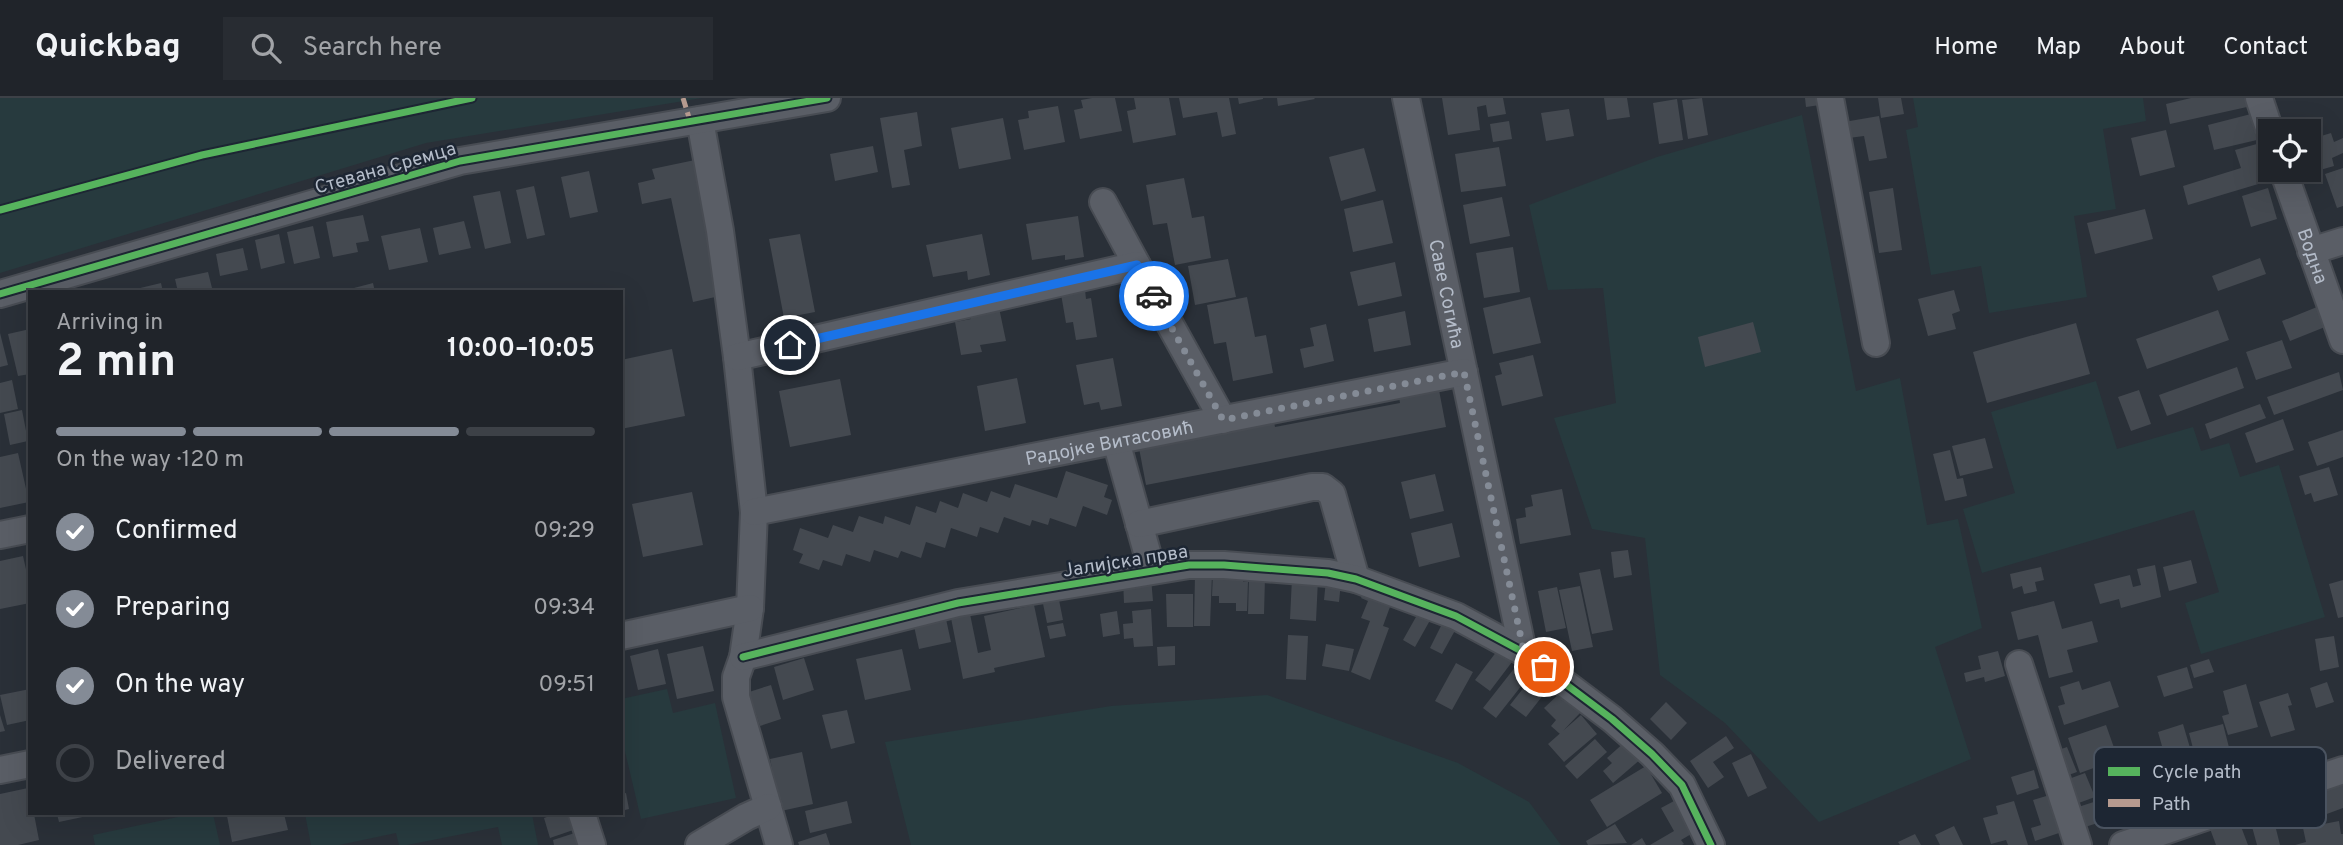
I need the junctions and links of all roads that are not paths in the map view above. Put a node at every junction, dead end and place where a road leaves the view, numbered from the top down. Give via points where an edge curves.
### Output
1 (827, 98) edge
2 (1406, 98) edge
3 (1830, 98) edge
4 (2259, 98) edge
5 (2266, 119) edge
6 (699, 120) junction
7 (2287, 182) edge
8 (1103, 202) dead end
9 (2343, 241) edge
10 (2311, 251) junction
11 (1137, 265) junction
12 (0, 294) edge
13 (2343, 340) edge
14 (1876, 343) dead end
15 (737, 357) junction
16 (1464, 372) junction
17 (1223, 420) junction
18 (1116, 441) junction
19 (754, 512) junction
20 (1139, 524) junction
21 (28, 528) edge
22 (0, 535) edge
23 (1152, 570) junction
24 (1356, 579) junction
25 (750, 608) junction
26 (623, 636) edge
27 (1524, 652) junction
28 (743, 657) junction
29 (2019, 664) dead end
30 (28, 764) edge
31 (0, 770) edge
32 (2343, 770) edge
33 (2326, 776) edge
34 (768, 807) junction
35 (582, 815) edge
36 (2173, 828) edge
37 (592, 845) edge
38 (699, 845) edge
39 (779, 845) edge
40 (1711, 845) edge
41 (2078, 845) edge
42 (2123, 845) edge

1 - 6 street, Стевана Сремца
2 - 16 street, Саве Согића
3 - 14 street
4 - 5 street
6 - 12 street, Стевана Сремца via 460,161
6 - 15 street
7 - 10 street, Водна
8 - 11 street
9 - 10 street
10 - 13 street, Водна
11 - 15 street
11 - 17 street
15 - 19 street
16 - 17 street, Радојке Витасовић
16 - 27 street, Саве Согића
17 - 18 street, Радојке Витасовић
18 - 19 street, Радојке Витасовић
18 - 20 street
19 - 25 street
20 - 23 street
20 - 24 street via 1322,487 1332,494
21 - 22 street
23 - 24 street, Јалијска прва via 1224,565
23 - 28 street, Јалијска прва via 958,603
24 - 27 street, Јалијска прва via 1456,616
25 - 26 street
25 - 28 street
27 - 40 street, Јалијска прва via 1612,719 1675,777
28 - 34 street via 736,697
29 - 41 street
30 - 31 street
32 - 33 street
34 - 38 street
34 - 39 street
35 - 37 street
36 - 42 street

